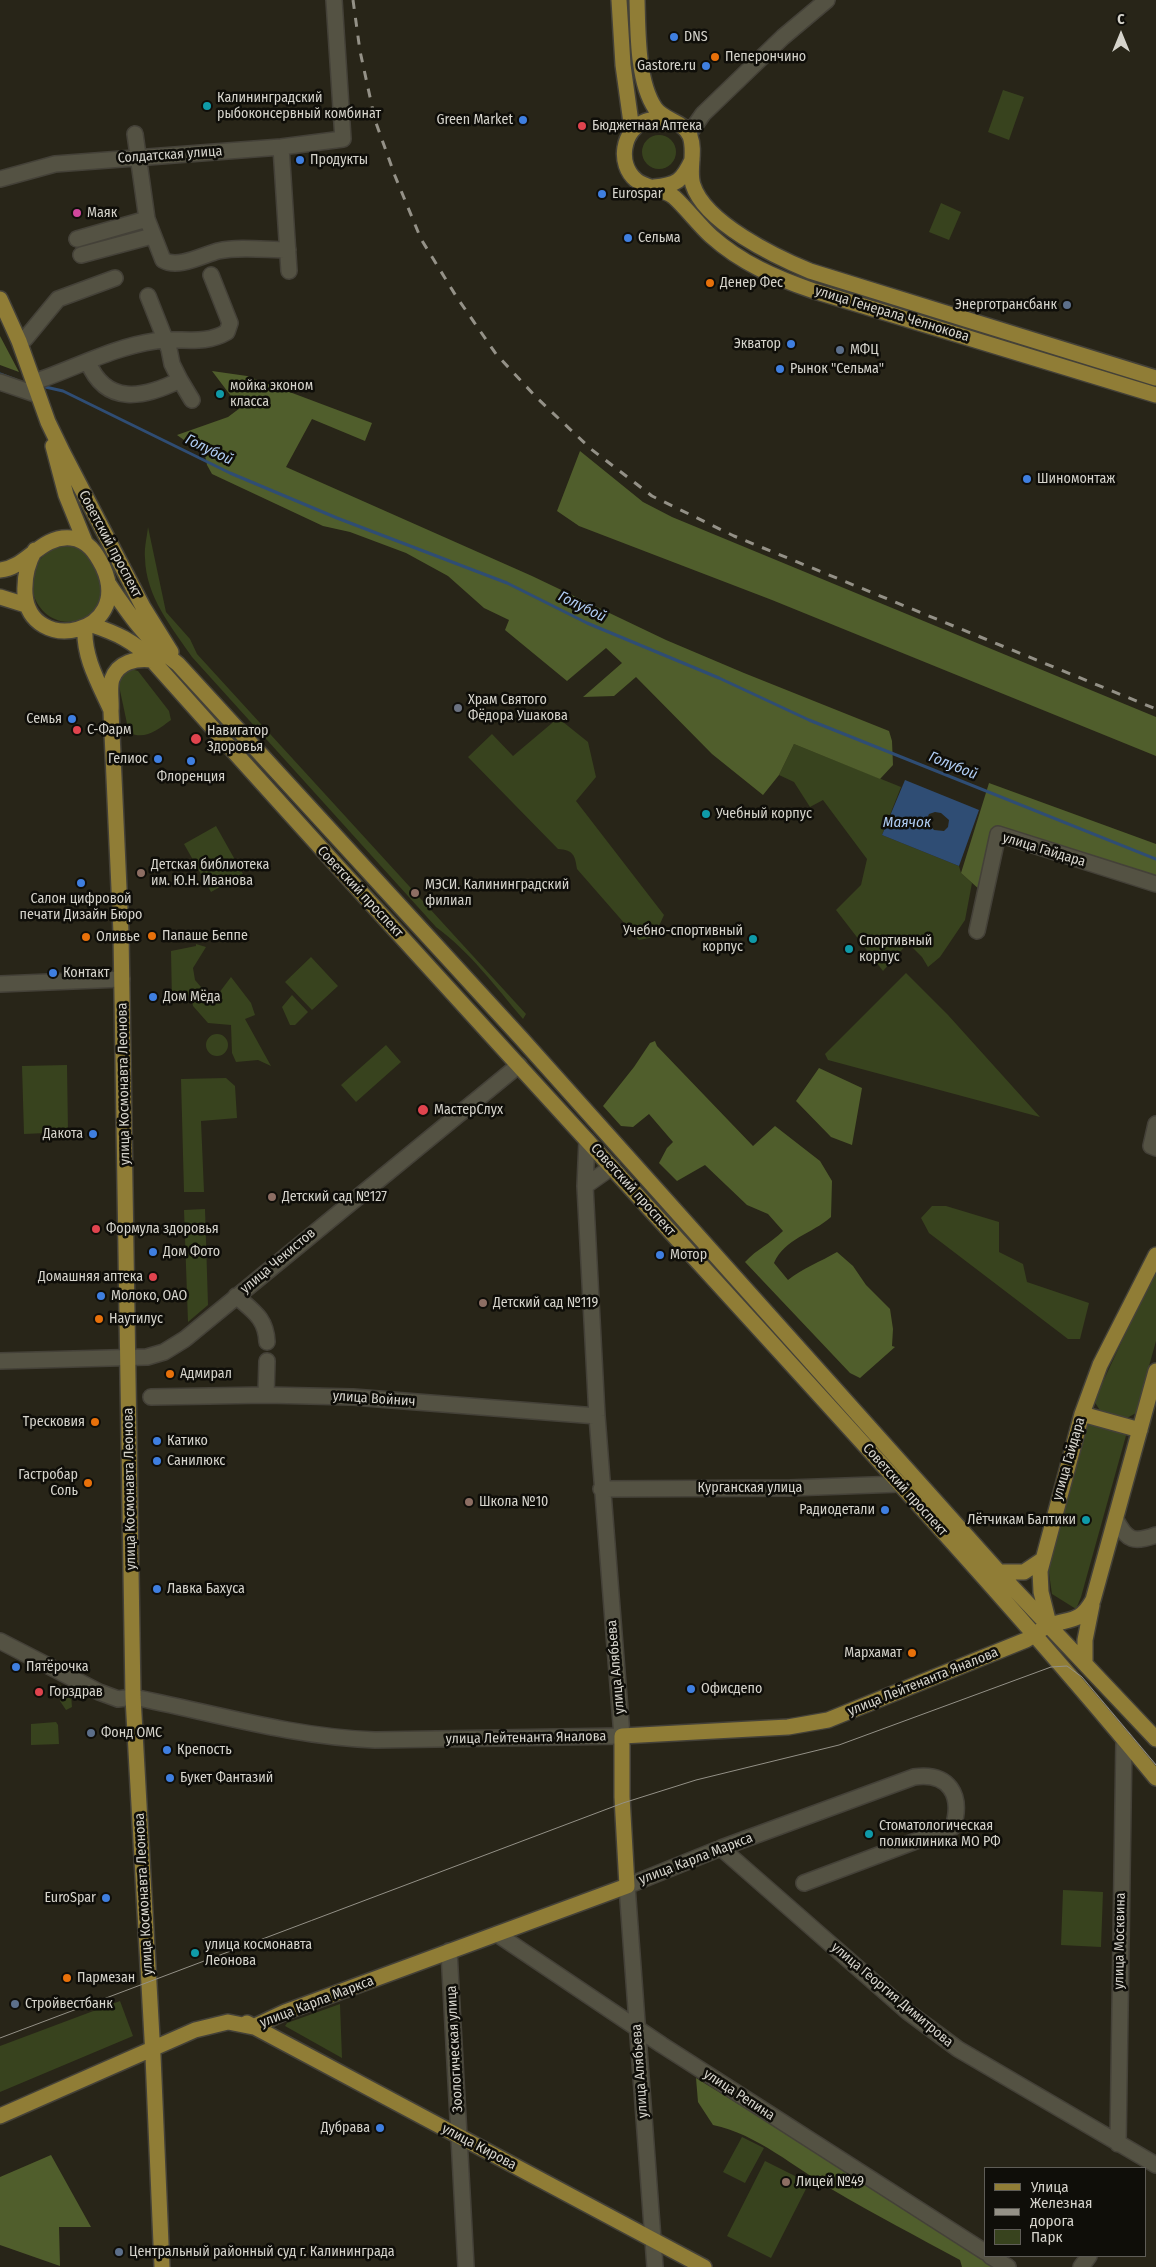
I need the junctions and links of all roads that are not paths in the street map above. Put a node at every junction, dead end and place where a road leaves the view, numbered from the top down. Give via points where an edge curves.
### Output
1 (334, 0) edge
2 (619, 0) edge
3 (637, 0) edge
4 (828, 0) edge
5 (703, 114) junction
6 (673, 121) junction
7 (632, 130) junction
8 (135, 134) dead end
9 (689, 134) junction
10 (281, 147) junction
11 (138, 157) junction
12 (692, 158) junction
13 (0, 179) edge
14 (654, 187) junction
15 (147, 220) junction
16 (152, 236) junction
17 (77, 239) dead end
18 (288, 250) junction
19 (81, 255) dead end
20 (289, 271) dead end
21 (211, 275) dead end
22 (115, 278) dead end
23 (148, 296) dead end
24 (0, 299) edge
25 (923, 306) junction
26 (911, 320) junction
27 (22, 340) junction
28 (165, 341) junction
29 (88, 362) junction
30 (1156, 378) edge
31 (180, 380) junction
32 (0, 382) edge
33 (35, 386) junction
34 (1156, 395) edge
35 (192, 400) dead end
36 (48, 422) junction
37 (85, 542) junction
38 (36, 550) junction
39 (0, 570) edge
40 (108, 583) junction
41 (0, 597) edge
42 (26, 605) junction
43 (89, 626) junction
44 (152, 660) junction
45 (178, 664) junction
46 (111, 711) junction
47 (1156, 884) edge
48 (977, 931) dead end
49 (122, 979) junction
50 (0, 984) edge
51 (519, 1065) junction
52 (1156, 1124) edge
53 (587, 1140) junction
54 (1156, 1148) edge
55 (612, 1166) junction
56 (584, 1186) junction
57 (1156, 1255) edge
58 (236, 1296) junction
59 (267, 1342) dead end
60 (127, 1358) junction
61 (0, 1361) edge
62 (267, 1361) dead end
63 (1156, 1371) edge
64 (266, 1395) junction
65 (151, 1397) dead end
66 (1082, 1414) junction
67 (596, 1416) junction
68 (1140, 1430) junction
69 (900, 1484) junction
70 (601, 1489) junction
71 (1116, 1520) junction
72 (1156, 1535) edge
73 (1042, 1560) junction
74 (999, 1572) junction
75 (1093, 1600) junction
76 (1049, 1625) junction
77 (1035, 1634) junction
78 (0, 1641) edge
79 (1085, 1663) junction
80 (133, 1698) junction
81 (622, 1736) junction
82 (1124, 1739) junction
83 (1156, 1739) edge
84 (1156, 1778) edge
85 (721, 1848) junction
86 (804, 1883) dead end
87 (627, 1886) junction
88 (496, 1934) junction
89 (449, 1951) junction
90 (253, 2027) junction
91 (637, 2029) junction
92 (152, 2045) junction
93 (0, 2107) edge
94 (0, 2116) edge
95 (460, 2136) junction
96 (1118, 2144) junction
97 (1151, 2167) edge
98 (652, 2239) junction
99 (984, 2251) edge
100 (992, 2257) edge
101 (162, 2267) edge
102 (466, 2267) edge
103 (654, 2267) edge
104 (704, 2267) edge
105 (1008, 2267) edge

1 - 10 street, Солдатская улица via 342,140
2 - 7 main road, улица Генерала Челнокова
3 - 6 main road via 645,83 656,109
4 - 5 street via 783,37
5 - 6 street
5 - 9 street
6 - 7 main road via 646,120
6 - 9 main road
7 - 14 main road, улица Генерала Челнокова via 624,153 625,166 637,181
8 - 11 street
9 - 12 main road, улица Генерала Челнокова
10 - 11 street, Солдатская улица
10 - 18 street
11 - 13 street, Солдатская улица via 55,164
11 - 15 street
12 - 14 main road via 684,176 669,186
12 - 25 main road, улица Генерала Челнокова via 692,183 696,192 714,213 746,240 810,272
14 - 26 main road, улица Генерала Челнокова via 670,194 712,237 762,270 814,291
15 - 16 street
15 - 17 street
16 - 18 street via 163,260 169,263 196,259 220,250
16 - 19 street
18 - 20 street
21 - 28 street via 230,323 227,332 205,341
22 - 27 street via 58,299
23 - 28 street
24 - 27 main road, Советский проспект
25 - 26 main road via 911,308
25 - 30 main road, улица Генерала Челнокова
26 - 34 main road, улица Генерала Челнокова
27 - 33 main road, Советский проспект
28 - 29 street via 126,348
28 - 31 street
29 - 31 street via 99,383 109,390 126,394 153,393
29 - 33 street
31 - 35 street
32 - 33 street
33 - 36 main road, Советский проспект
36 - 37 main road, Советский проспект via 66,495
36 - 45 main road, Советский проспект via 143,607
37 - 38 main road via 71,538 52,539
37 - 40 main road via 95,552
38 - 39 main road via 20,562
38 - 42 main road via 26,572
40 - 43 main road via 102,613
40 - 45 main road, Советский проспект via 129,615 158,649
41 - 42 main road
42 - 43 main road via 38,622 52,629 70,631
43 - 44 main road, Советский проспект via 128,638
43 - 46 main road, улица Космонавта Леонова via 84,642
44 - 46 main road, улица Космонавта Леонова via 125,663 112,679
44 - 51 main road, Советский проспект
45 - 74 main road, Советский проспект via 521,1038
46 - 49 main road, улица Космонавта Леонова
47 - 48 street, улица Гайдара via 998,834
49 - 50 street
49 - 60 main road, улица Космонавта Леонова
51 - 53 main road, Советский проспект
51 - 58 street, улица Чекистов
52 - 54 street via 1151,1146
53 - 55 main road, Советский проспект
53 - 56 street, улица Алябьева
55 - 56 street
55 - 69 main road, Советский проспект
56 - 67 street, улица Алябьева
57 - 66 main road, улица Гайдара via 1100,1365
58 - 59 street via 262,1319 267,1330
58 - 60 street, улица Чекистов via 185,1339 164,1352
60 - 61 street, улица Чекистов
60 - 80 main road, улица Космонавта Леонова
62 - 64 street
63 - 68 main road
64 - 65 street, улица Войнич
64 - 67 street, улица Войнич via 353,1397
66 - 68 main road
66 - 73 main road, улица Гайдара
67 - 70 street, улица Алябьева
68 - 71 main road
69 - 70 street, Курганская улица
69 - 77 main road, Советский проспект
70 - 81 street, улица Алябьева
71 - 72 street via 1120,1529 1132,1539
71 - 75 main road
73 - 74 main road via 1024,1572
73 - 76 main road, улица Гайдара via 1040,1582
74 - 76 main road, Советский проспект
75 - 76 main road via 1081,1616
75 - 79 main road
76 - 77 main road, улица Лейтенанта Яналова
76 - 79 main road, Советский проспект
77 - 81 main road, улица Лейтенанта Яналова via 1008,1648 828,1720 788,1727
77 - 82 main road, Советский проспект
78 - 80 street, улица Лейтенанта Яналова via 99,1692 118,1699
79 - 83 main road, Советский проспект
80 - 81 street, улица Лейтенанта Яналова via 264,1727 340,1739
80 - 92 main road, улица Космонавта Леонова
81 - 87 main road, улица Алябьева
82 - 84 main road, Советский проспект
82 - 96 street, улица Москвина
85 - 86 street, улица Карла Маркса via 914,1777 928,1775 950,1785 956,1809 953,1827
85 - 87 street, улица Карла Маркса
85 - 96 street, улица Георгия Димитрова via 936,2033 965,2054
87 - 88 main road, улица Карла Маркса
87 - 91 street, улица Алябьева
88 - 89 main road, улица Карла Маркса
88 - 91 street, улица Репина
89 - 90 main road, улица Карла Маркса
89 - 95 street, Зоологическая улица
90 - 92 main road, улица Карла Маркса via 228,2022 212,2024
90 - 95 main road, улица Кирова
91 - 98 street, улица Алябьева
91 - 99 street, улица Репина
92 - 93 main road, улица Карла Маркса
92 - 94 main road, улица Карла Маркса
92 - 101 main road, улица Космонавта Леонова
95 - 98 main road, улица Кирова
95 - 102 street, Зоологическая улица
96 - 97 street, улица Георгия Димитрова
98 - 103 street, улица Алябьева
98 - 104 main road, улица Кирова
100 - 105 street

